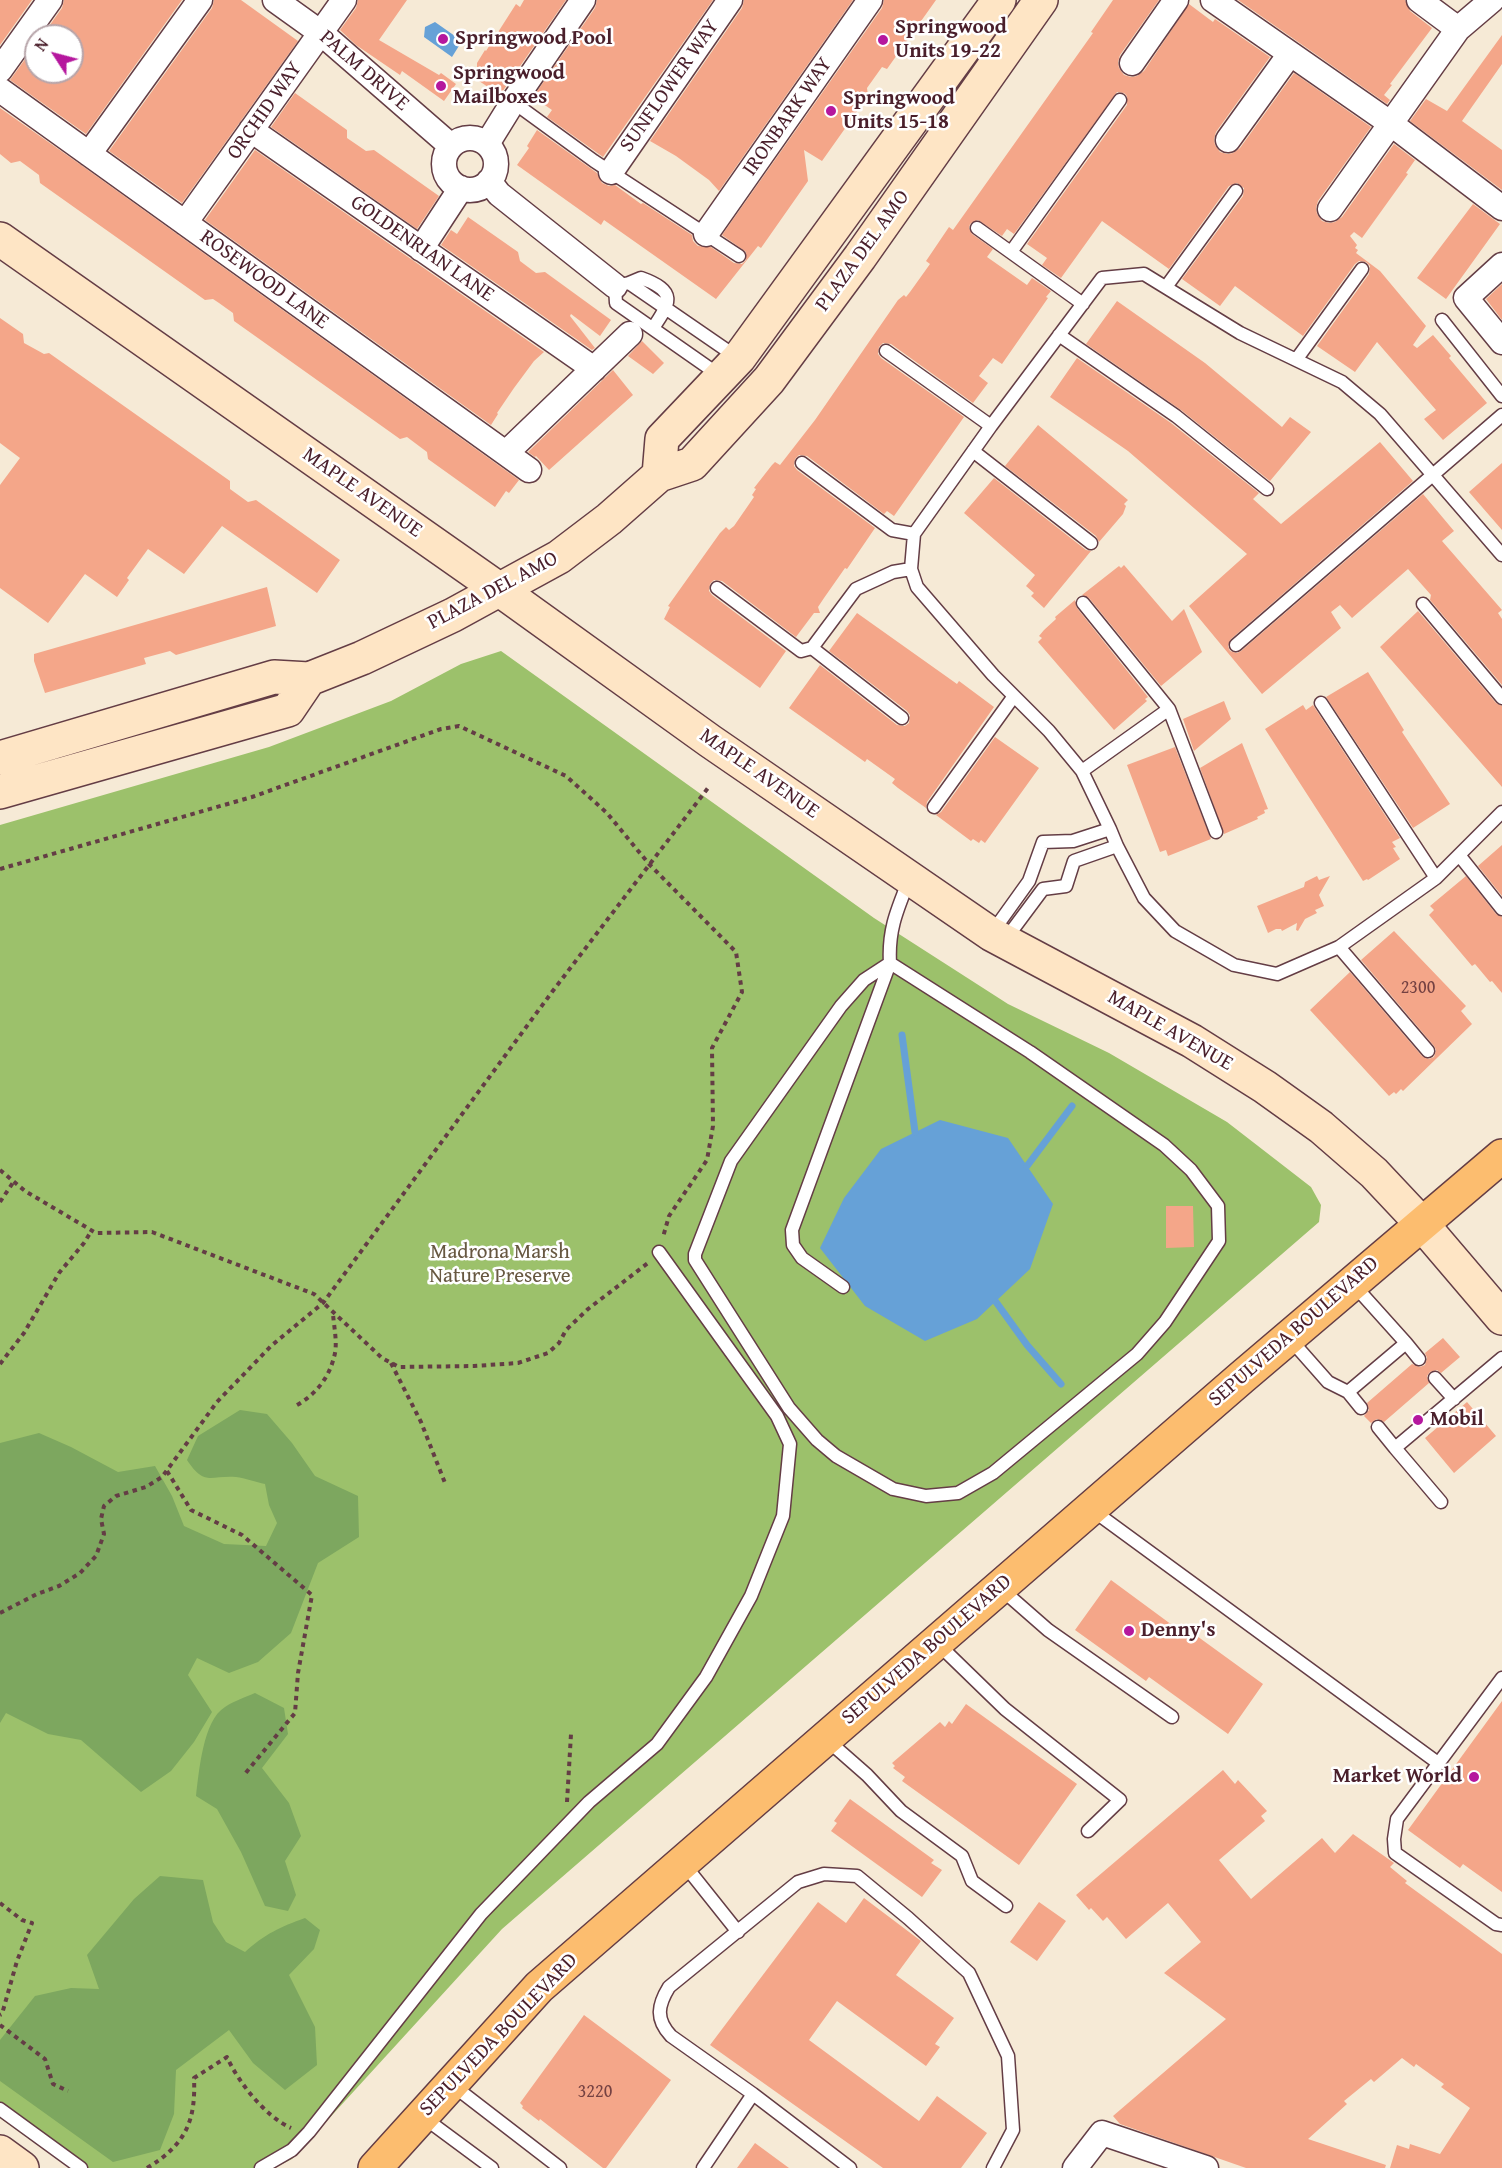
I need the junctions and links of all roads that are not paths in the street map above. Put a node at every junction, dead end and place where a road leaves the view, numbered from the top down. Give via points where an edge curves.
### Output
1 (50, 0) edge
2 (200, 0) edge
3 (275, 0) edge
4 (344, 0) edge
5 (583, 0) edge
6 (730, 0) edge
7 (870, 0) edge
8 (1041, 0) edge
9 (1176, 0) edge
10 (1213, 0) edge
11 (1419, 0) edge
12 (1492, 0) edge
13 (991, 3) edge
14 (1020, 29) junction
15 (1458, 29) junction
16 (321, 33) junction
17 (1290, 54) junction
18 (1132, 63) dead end
19 (0, 70) edge
20 (0, 90) edge
21 (1120, 100) dead end
22 (513, 102) junction
23 (1390, 123) junction
24 (251, 130) junction
25 (1228, 140) dead end
26 (488, 144) junction
27 (451, 146) junction
28 (89, 154) junction
29 (611, 172) junction
30 (489, 181) junction
31 (461, 188) junction
32 (1236, 191) dead end
33 (1502, 208) edge
34 (1330, 209) dead end
35 (185, 223) junction
36 (977, 228) dead end
37 (706, 234) junction
38 (0, 239) edge
39 (422, 249) junction
40 (1011, 252) junction
41 (739, 256) dead end
42 (1502, 265) edge
43 (1362, 269) dead end
44 (622, 285) junction
45 (1166, 287) junction
46 (1083, 304) junction
47 (667, 308) junction
48 (1442, 320) dead end
49 (641, 331) junction
50 (1059, 335) junction
51 (1502, 342) edge
52 (886, 351) dead end
53 (1296, 360) junction
54 (730, 368) junction
55 (594, 369) junction
56 (760, 390) junction
57 (1502, 396) edge
58 (1502, 415) edge
59 (991, 426) junction
60 (973, 451) junction
61 (506, 453) junction
62 (802, 464) dead end
63 (529, 470) dead end
64 (659, 475) junction
65 (1432, 475) junction
66 (1267, 489) dead end
67 (914, 534) junction
68 (1091, 543) dead end
69 (1499, 547) edge
70 (911, 570) junction
71 (717, 588) dead end
72 (500, 590) junction
73 (1083, 603) dead end
74 (1423, 604) dead end
75 (1236, 645) dead end
76 (812, 648) junction
77 (1014, 696) junction
78 (1502, 698) edge
79 (1321, 703) dead end
80 (1169, 710) junction
81 (902, 718) dead end
82 (13, 771) edge
83 (1082, 771) junction
84 (934, 807) dead end
85 (1502, 812) edge
86 (1110, 829) junction
87 (1216, 832) dead end
88 (1117, 846) junction
89 (1459, 855) junction
90 (1436, 878) junction
91 (909, 879) junction
92 (1502, 909) edge
93 (998, 938) junction
94 (1339, 947) junction
95 (890, 963) junction
96 (1428, 1051) dead end
97 (1502, 1156) edge
98 (1421, 1224) junction
99 (659, 1252) road end
100 (1352, 1283) junction
101 (843, 1287) dead end
102 (1502, 1318) edge
103 (1289, 1338) junction
104 (1406, 1343) junction
105 (1502, 1358) edge
106 (1419, 1359) dead end
107 (1435, 1378) dead end
108 (1348, 1392) junction
109 (1454, 1399) junction
110 (1361, 1408) dead end
111 (1378, 1427) dead end
112 (1395, 1448) junction
113 (1440, 1502) dead end
114 (1090, 1509) junction
115 (1000, 1587) junction
116 (936, 1642) junction
117 (1502, 1678) edge
118 (1172, 1717) dead end
119 (825, 1738) junction
120 (1438, 1763) junction
121 (1088, 1831) dead end
122 (682, 1862) junction
123 (1006, 1906) dead end
124 (1502, 1925) edge
125 (738, 1932) junction
126 (450, 2084) junction
127 (753, 2094) junction
128 (0, 2109) edge
129 (421, 2115) junction
130 (0, 2152) edge
131 (22, 2168) edge
132 (81, 2168) edge
133 (261, 2168) edge
134 (375, 2168) edge
135 (492, 2168) edge
136 (560, 2168) edge
137 (703, 2168) edge
138 (850, 2168) edge
139 (993, 2168) edge
140 (1075, 2168) edge
141 (1206, 2168) edge

1 - 19 street
2 - 28 street
3 - 16 street, PALM DRIVE
4 - 16 street, ORCHID WAY
5 - 22 street
6 - 29 street, SUNFLOWER WAY
7 - 37 street, IRONBARK WAY
8 - 14 main road, PLAZA DEL AMO
9 - 18 street
10 - 17 street
11 - 15 street
12 - 15 street
13 - 14 main road
13 - 54 main road, PLAZA DEL AMO
14 - 56 main road, PLAZA DEL AMO via 860,257
15 - 23 street
16 - 24 street, ORCHID WAY
16 - 27 street, PALM DRIVE
17 - 23 street
17 - 25 street
20 - 28 street, ROSEWOOD LANE
21 - 40 lane
22 - 26 street
22 - 29 lane
23 - 33 street
23 - 34 street
24 - 35 street, ORCHID WAY
24 - 39 street, GOLDENRIAN LANE
26 - 27 street via 469,138
26 - 30 street via 496,162
27 - 31 street via 444,165 447,175
28 - 35 street, ROSEWOOD LANE
29 - 37 lane
30 - 31 street via 481,187
30 - 44 street via 499,194
31 - 39 street
32 - 45 lane
35 - 61 street, ROSEWOOD LANE
36 - 40 lane
37 - 41 lane
38 - 72 main road, MAPLE AVENUE
39 - 55 street, GOLDENRIAN LANE
40 - 46 lane
42 - 51 street via 1466,298
43 - 53 lane
44 - 47 lane
44 - 49 lane via 616,303
45 - 46 lane via 1144,274 1102,278
45 - 53 lane via 1240,333
46 - 50 lane
47 - 49 lane
47 - 54 lane
48 - 57 lane
49 - 54 lane
49 - 55 street
50 - 59 lane
50 - 66 lane via 1176,416
52 - 59 lane
53 - 65 lane via 1342,382 1380,414
54 - 56 main road
54 - 64 main road, PLAZA DEL AMO via 662,439
55 - 61 street
56 - 64 main road, PLAZA DEL AMO via 692,464
58 - 65 lane
59 - 60 lane
60 - 67 lane
60 - 68 lane
61 - 63 street, ROSEWOOD LANE
62 - 67 lane via 892,530
64 - 72 main road, PLAZA DEL AMO via 559,557
65 - 69 lane
65 - 75 lane
67 - 70 lane
70 - 76 lane via 894,572 856,589
70 - 77 lane via 917,586
71 - 76 lane via 801,651
72 - 82 main road, PLAZA DEL AMO via 362,658 309,679 274,677
72 - 91 main road, MAPLE AVENUE
73 - 80 lane
74 - 78 lane
76 - 81 lane
77 - 83 lane
77 - 84 lane
79 - 90 lane
80 - 83 lane
80 - 87 lane
83 - 86 lane
85 - 89 lane
86 - 88 lane
86 - 93 lane via 1073,841 1043,842 1029,881
88 - 93 lane via 1074,861 1066,886 1043,889
88 - 94 lane via 1144,898 1175,931 1234,965 1277,974
89 - 90 lane
89 - 92 lane
90 - 94 lane
91 - 93 main road, MAPLE AVENUE
91 - 95 lane via 893,921
93 - 98 main road, MAPLE AVENUE via 1192,1041 1265,1087 1321,1127 1374,1173
94 - 96 lane
95 - 95 lane via 1030,1052 1164,1145 1191,1170 1218,1206 1219,1241 1165,1322 1137,1354 993,1473 958,1493 926,1496 894,1490 836,1456 817,1440 789,1408 695,1260 731,1161 841,1006 864,981
95 - 101 lane via 792,1230 793,1245 802,1258
97 - 98 main road, SEPULVEDA BOULEVARD
98 - 100 main road, SEPULVEDA BOULEVARD
98 - 102 main road, MAPLE AVENUE
99 - 133 lane via 777,1416 790,1444 783,1516 751,1596 706,1677 657,1743 589,1802 481,1914 309,2132 292,2150
100 - 103 main road, SEPULVEDA BOULEVARD
100 - 104 lane
103 - 108 lane via 1328,1382
103 - 114 main road, SEPULVEDA BOULEVARD
104 - 106 lane
104 - 108 lane
105 - 109 lane
107 - 109 lane
108 - 110 lane
109 - 112 lane
111 - 112 lane
112 - 113 lane
114 - 115 main road, SEPULVEDA BOULEVARD
114 - 120 lane
115 - 116 main road, SEPULVEDA BOULEVARD
115 - 118 lane via 1048,1630
116 - 119 main road, SEPULVEDA BOULEVARD
116 - 121 lane via 1005,1709 1120,1800
117 - 120 lane
119 - 122 main road, SEPULVEDA BOULEVARD
119 - 123 lane via 901,1811 962,1856 972,1881
120 - 124 lane via 1397,1819 1395,1853
122 - 125 lane
122 - 126 main road, SEPULVEDA BOULEVARD via 539,1987
125 - 127 lane via 669,1987 661,2000 660,2017 670,2036
125 - 139 lane via 798,1882 824,1874 857,1876 969,1973 1008,2056 1013,2130
126 - 129 main road, SEPULVEDA BOULEVARD
126 - 136 lane
127 - 137 lane
127 - 138 lane
128 - 132 lane
129 - 134 main road, SEPULVEDA BOULEVARD
129 - 135 lane
130 - 131 main road
140 - 141 street via 1102,2133

